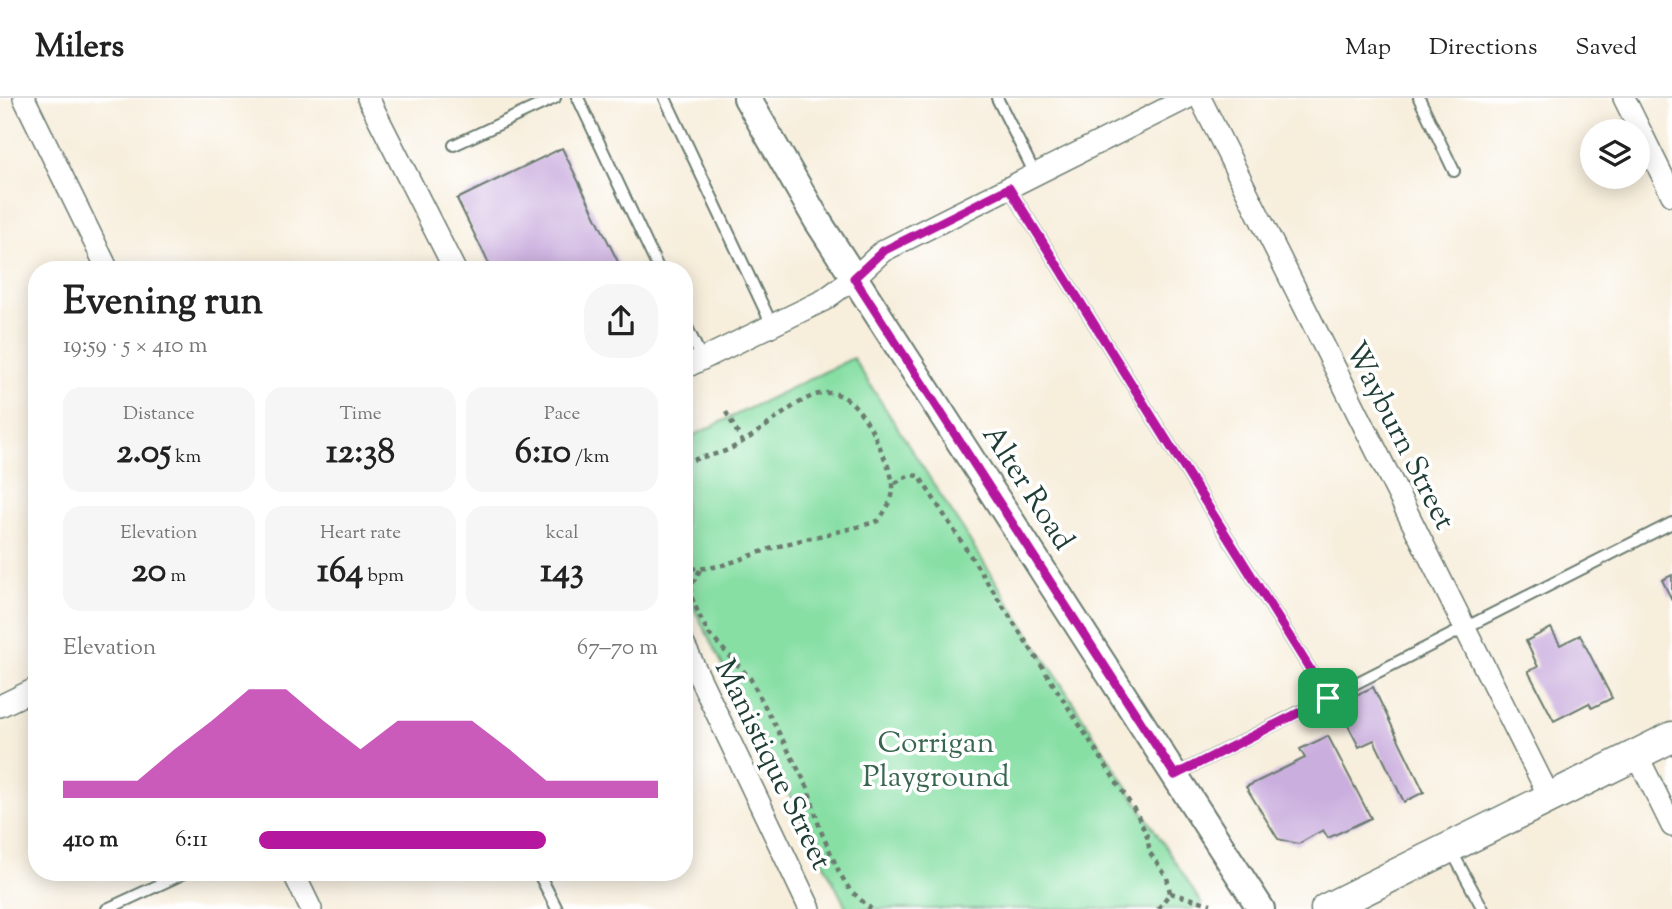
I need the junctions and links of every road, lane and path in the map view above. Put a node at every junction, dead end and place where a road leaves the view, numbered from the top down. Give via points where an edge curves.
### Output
1 (24, 98) edge
2 (368, 98) edge
3 (555, 98) edge
4 (578, 98) edge
5 (664, 98) edge
6 (747, 98) edge
7 (997, 98) edge
8 (1187, 98) edge
9 (1200, 98) edge
10 (1419, 98) edge
11 (1624, 98) edge
12 (454, 145) dead end
13 (1454, 171) dead end
14 (1035, 174) junction
15 (1009, 188) junction
16 (1672, 195) edge
17 (104, 261) edge
18 (450, 261) edge
19 (655, 261) edge
20 (854, 278) junction
21 (772, 325) junction
22 (693, 363) edge
23 (726, 412) dead end
24 (742, 441) junction
25 (693, 461) edge
26 (895, 483) junction
27 (1672, 523) edge
28 (693, 569) edge
29 (700, 570) junction
30 (693, 582) edge
31 (693, 601) edge
32 (1465, 629) junction
33 (693, 664) edge
34 (28, 692) edge
35 (1328, 698) junction
36 (0, 706) edge
37 (1672, 737) edge
38 (1637, 755) junction
39 (1175, 775) junction
40 (1550, 798) junction
41 (1672, 826) edge
42 (1450, 848) junction
43 (168, 881) edge
44 (297, 881) edge
45 (542, 881) edge
46 (1170, 893) junction
47 (1211, 904) dead end
48 (1344, 905) edge
49 (107, 909) edge
50 (311, 909) edge
51 (556, 909) edge
52 (810, 909) edge
53 (871, 909) edge
54 (1158, 909) edge
55 (1261, 909) edge
56 (1483, 909) edge

1 - 17 street
2 - 18 street
3 - 12 lane
4 - 19 lane
5 - 21 lane
6 - 20 street, Alter Road
7 - 14 lane
8 - 14 street
9 - 32 street, Wayburn Street
10 - 13 lane
11 - 16 street
14 - 15 street
15 - 20 street via 883,251
15 - 35 lane
20 - 21 street via 824,300
20 - 39 street, Alter Road
21 - 22 street
23 - 24 path
24 - 25 path
24 - 26 path via 814,394 836,393 847,398 871,427
26 - 29 path via 889,507 878,521
26 - 46 path via 919,475 1138,814 1150,853 1167,877
27 - 32 lane
28 - 29 path
29 - 30 path
31 - 53 path via 709,634 750,678 808,788 839,872
32 - 35 lane
32 - 40 street, Wayburn Street
33 - 52 street, Manistique Street
34 - 36 street
35 - 39 lane
37 - 38 main road
38 - 40 main road
38 - 41 street
39 - 55 street, Alter Road
40 - 42 main road
42 - 48 main road
42 - 56 lane
43 - 49 lane
44 - 50 street
45 - 51 lane
46 - 47 path
46 - 54 path

